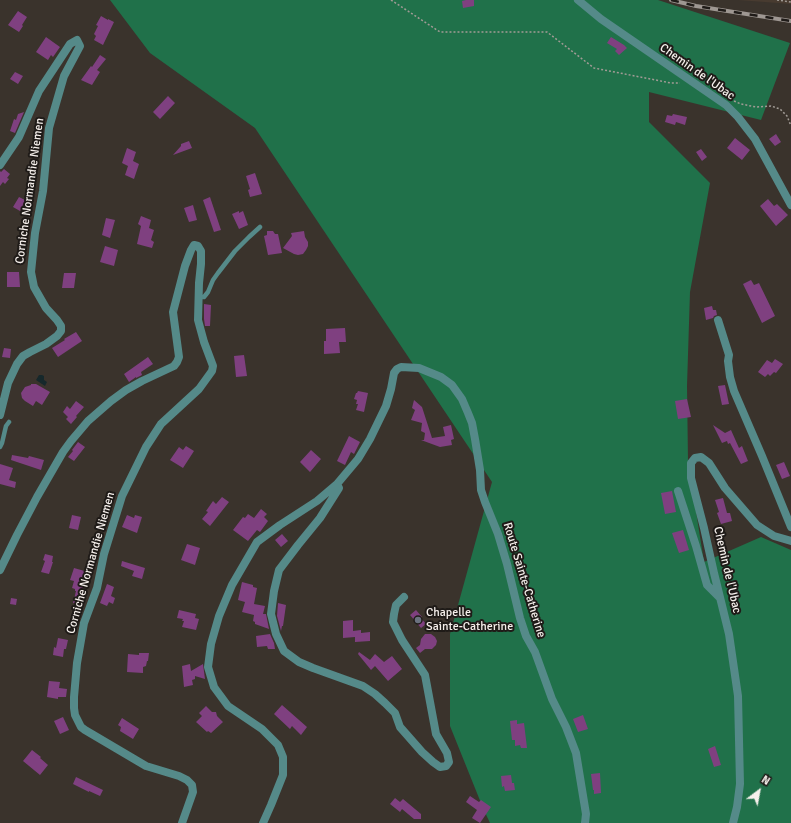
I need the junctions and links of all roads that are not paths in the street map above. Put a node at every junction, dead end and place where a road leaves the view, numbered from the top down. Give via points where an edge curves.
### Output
1 (578, 0) edge
2 (0, 165) edge
3 (791, 205) edge
4 (260, 227) dead end
5 (199, 297) junction
6 (718, 320) dead end
7 (0, 416) edge
8 (9, 422) dead end
9 (0, 447) edge
10 (337, 484) junction
11 (678, 490) dead end
12 (791, 527) edge
13 (791, 541) edge
14 (0, 570) edge
15 (404, 597) dead end
16 (720, 598) junction
17 (182, 823) edge
18 (263, 823) edge
19 (585, 823) edge
20 (733, 823) edge

1 - 3 street, Chemin de l'Ubac via 601,19 726,105 755,139
2 - 7 street, Corniche Normandie Niemen via 19,137 39,91 70,44 77,40 80,46 64,76 49,128 31,272 34,287 46,308 61,326 61,331 46,344 23,356 17,364 8,382
4 - 5 lane via 235,251 213,280 204,297
5 - 14 street, Corniche Normandie Niemen via 201,250 194,245 185,266 173,312 179,357 177,362 174,366 126,390 88,421 63,452
5 - 17 street, Corniche Normandie Niemen via 198,320 213,366 212,371 199,389 161,424 146,447 122,496 104,554 97,588 84,623 74,697 75,715 85,730 146,766 179,776 192,785 193,792
6 - 12 street via 730,355 728,361 734,391
8 - 9 lane
10 - 15 street via 339,488 320,518 280,570 271,614 276,634 284,651 299,662 363,686 375,694 395,713 400,727 422,752 440,767 446,766 449,762 447,753 436,734 425,675 402,640 394,622 396,605
10 - 18 street, Route Sainte-Catherine via 317,502 257,542 232,585 211,644 208,667 214,687 228,706 262,729 278,745 283,757 283,775
10 - 19 street, Route Sainte-Catherine via 358,459 377,426 397,368 419,368 441,377 452,385 462,399 472,422 481,490 508,564 526,636 576,753 586,814
11 - 16 street via 707,585
13 - 16 street, Chemin de l'Ubac via 774,536 757,525 702,456 695,458 691,463 691,478
16 - 20 street, Chemin de l'Ubac via 730,634 738,696 740,784

